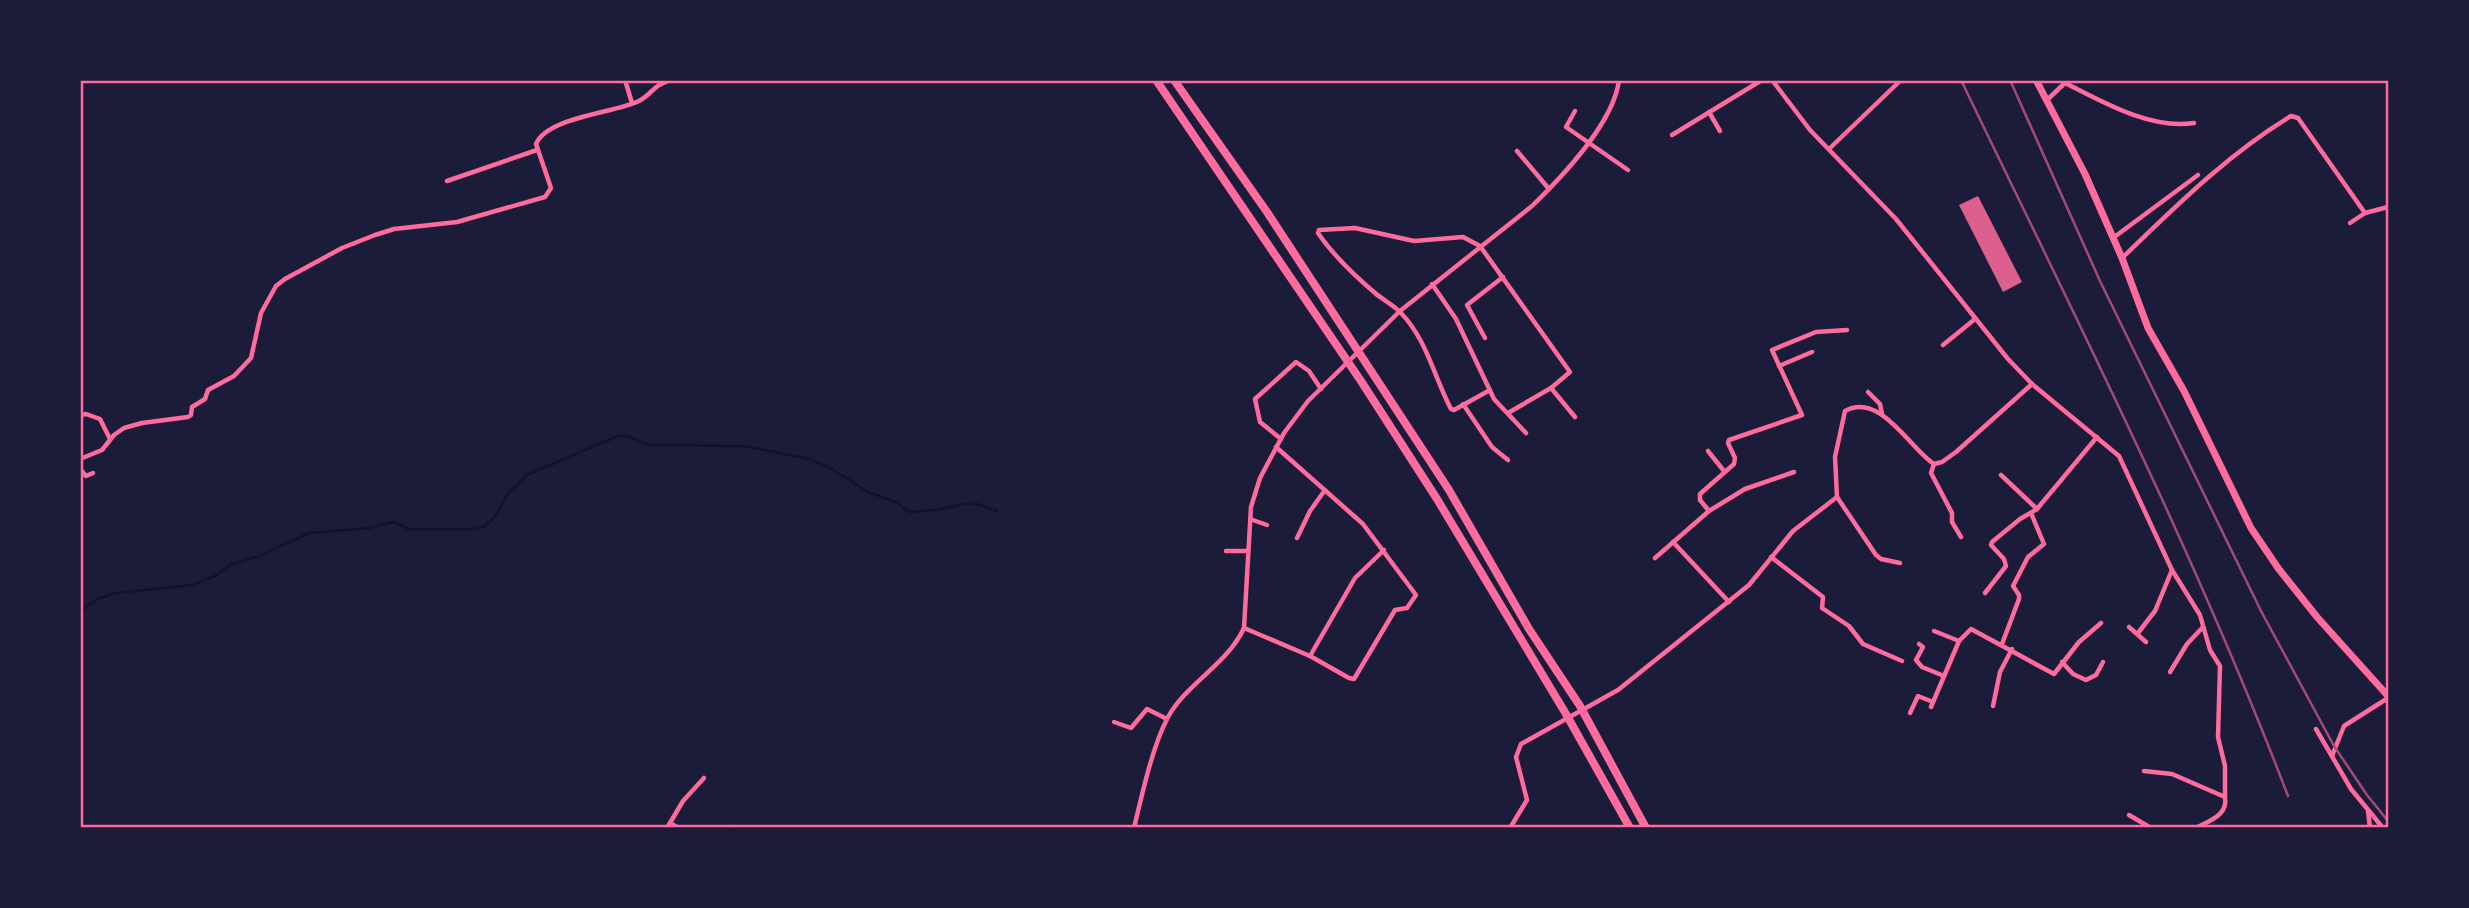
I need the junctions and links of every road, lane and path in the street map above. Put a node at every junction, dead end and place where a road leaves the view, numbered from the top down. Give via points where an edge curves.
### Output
1 (625, 80) edge
2 (671, 80) edge
3 (1156, 80) edge
4 (1174, 80) edge
5 (1619, 80) edge
6 (1762, 80) edge
7 (1783, 80) edge
8 (1901, 80) edge
9 (2036, 80) edge
10 (663, 82) edge
11 (2068, 82) edge
12 (1775, 83) edge
13 (2046, 101) junction
14 (632, 103) junction
15 (1575, 111) dead end
16 (1709, 112) junction
17 (2194, 123) dead end
18 (1720, 131) dead end
19 (1672, 135) dead end
20 (1588, 141) junction
21 (1829, 149) junction
22 (537, 150) junction
23 (1517, 151) dead end
24 (1628, 170) dead end
25 (2198, 175) dead end
26 (447, 181) dead end
27 (1549, 189) junction
28 (2389, 207) edge
29 (2365, 213) junction
30 (2350, 223) dead end
31 (2113, 239) junction
32 (1480, 246) junction
33 (2122, 258) junction
34 (1503, 277) junction
35 (1432, 284) junction
36 (1400, 311) junction
37 (1975, 319) junction
38 (1847, 330) dead end
39 (1485, 338) dead end
40 (1943, 345) dead end
41 (1812, 352) dead end
42 (1779, 366) junction
43 (2032, 384) junction
44 (1550, 388) junction
45 (1321, 389) junction
46 (1490, 390) junction
47 (1868, 392) dead end
48 (1463, 404) junction
49 (1508, 413) junction
50 (80, 415) edge
51 (1882, 415) junction
52 (1575, 417) dead end
53 (1526, 433) dead end
54 (2097, 437) junction
55 (110, 439) junction
56 (1281, 439) junction
57 (1276, 447) junction
58 (1708, 451) dead end
59 (80, 459) edge
60 (1508, 460) dead end
61 (1934, 464) junction
62 (80, 469) edge
63 (1724, 471) junction
64 (1794, 472) dead end
65 (93, 473) dead end
66 (2001, 475) dead end
67 (1325, 490) junction
68 (1837, 497) junction
69 (2037, 509) junction
70 (1709, 512) junction
71 (2031, 513) junction
72 (1250, 519) junction
73 (1267, 525) dead end
74 (1961, 537) dead end
75 (1297, 538) dead end
76 (1673, 542) junction
77 (1384, 550) junction
78 (1226, 551) dead end
79 (1248, 551) junction
80 (1770, 557) junction
81 (1655, 558) dead end
82 (1900, 563) dead end
83 (2172, 570) junction
84 (1985, 593) dead end
85 (1729, 602) junction
86 (2101, 624) dead end
87 (2203, 626) junction
88 (2129, 627) dead end
89 (1244, 628) junction
90 (1934, 631) dead end
91 (2138, 633) junction
92 (1959, 641) junction
93 (2146, 642) dead end
94 (1919, 644) dead end
95 (2002, 644) junction
96 (2012, 649) junction
97 (1310, 656) junction
98 (1902, 661) dead end
99 (2062, 662) junction
100 (2103, 663) dead end
101 (2170, 672) dead end
102 (1944, 676) junction
103 (2389, 697) edge
104 (1993, 706) dead end
105 (1910, 713) dead end
106 (1167, 719) junction
107 (1114, 722) dead end
108 (2316, 729) dead end
109 (2332, 756) junction
110 (2144, 771) dead end
111 (704, 778) dead end
112 (2225, 797) junction
113 (2368, 810) junction
114 (2129, 815) dead end
115 (668, 825) edge
116 (678, 828) edge
117 (1134, 828) edge
118 (1510, 828) edge
119 (1630, 828) edge
120 (1646, 828) edge
121 (2151, 828) edge
122 (2196, 828) edge
123 (2370, 828) edge
124 (2383, 828) edge

1 - 14 street
2 - 10 street
3 - 119 highway via 1437,499
4 - 120 highway via 1267,212 1449,490 1580,706
5 - 20 street via 1609,113
6 - 16 street
7 - 12 street
8 - 21 street
9 - 13 highway
10 - 14 street
11 - 13 street
11 - 17 street via 2142,116
12 - 21 street
13 - 31 highway
14 - 22 street via 553,128 539,138
15 - 20 street via 1565,126
16 - 18 street
16 - 19 street
20 - 24 street
20 - 27 street
21 - 37 street via 1896,219
22 - 26 street
22 - 55 street via 550,183 551,192 545,197 457,222 375,234 285,279 261,313 251,358 234,376 208,390 205,400 192,407 188,417 134,424
23 - 27 street
25 - 31 street
27 - 32 street
28 - 29 street
29 - 30 street
29 - 33 street via 2298,118 2291,116 2235,156
31 - 33 highway
32 - 34 street
32 - 35 street
32 - 36 street via 1464,237 1415,241 1355,228 1320,230 1337,256 1374,293
33 - 103 highway via 2148,328 2251,527 2317,617
34 - 39 street via 1467,305
34 - 44 street via 1570,369 1569,375
35 - 36 street
35 - 46 street via 1456,319
36 - 45 street
36 - 48 street via 1423,341 1450,409
37 - 40 street
37 - 43 street
38 - 42 street via 1816,332 1774,348
41 - 42 street
42 - 63 street via 1802,415 1729,440 1735,461
43 - 54 street
43 - 61 street via 1955,452
44 - 49 street
44 - 52 street
45 - 56 street
45 - 56 street via 1296,362 1255,399 1260,422
46 - 48 street
46 - 49 street
47 - 51 street via 1880,404
48 - 60 street via 1492,447
49 - 53 street
50 - 55 street via 100,419
51 - 61 street
51 - 68 street via 1863,408 1845,411 1835,457
54 - 69 street
54 - 83 street via 2119,456
55 - 59 street via 102,450
56 - 57 street
57 - 67 street
57 - 72 street via 1255,491
58 - 63 street
61 - 74 street via 1931,472
62 - 65 street via 86,476
63 - 70 street via 1700,494
64 - 70 street via 1745,489
66 - 69 street
67 - 75 street
67 - 77 street
68 - 80 street via 1793,530
68 - 82 street via 1876,555
69 - 71 street
70 - 76 street
71 - 84 street via 1992,542 2006,566
71 - 95 street via 2044,544 2028,557 2013,586 2020,598
72 - 73 street
72 - 79 street
76 - 81 street
76 - 85 street
77 - 97 street via 1355,578
77 - 97 street via 1415,597 1407,608 1395,610 1354,679
78 - 79 street
79 - 89 street
80 - 85 street
80 - 98 street via 1823,597 1822,608 1849,626 1863,644
83 - 87 street
83 - 91 street via 2155,611
85 - 118 street via 1618,690 1521,744 1516,757 1527,800
86 - 99 street
87 - 101 street
87 - 112 street via 2220,666 2218,737 2225,766
88 - 91 street
89 - 97 street
89 - 106 street via 1227,655
90 - 92 street
91 - 93 street
92 - 95 street via 1972,629
92 - 102 street
94 - 102 street via 1923,647 1918,664
95 - 96 street
96 - 99 street via 2054,674
96 - 104 street via 2000,672
99 - 100 street via 2086,680 2096,675
102 - 105 street via 1932,704 1918,696
103 - 109 street via 2344,726
106 - 107 street via 1147,709 1131,728
106 - 117 street
108 - 109 street
109 - 113 street
110 - 112 street via 2172,774
111 - 115 street
112 - 122 street via 2223,811
113 - 123 street
113 - 124 street
114 - 121 street
115 - 116 street

